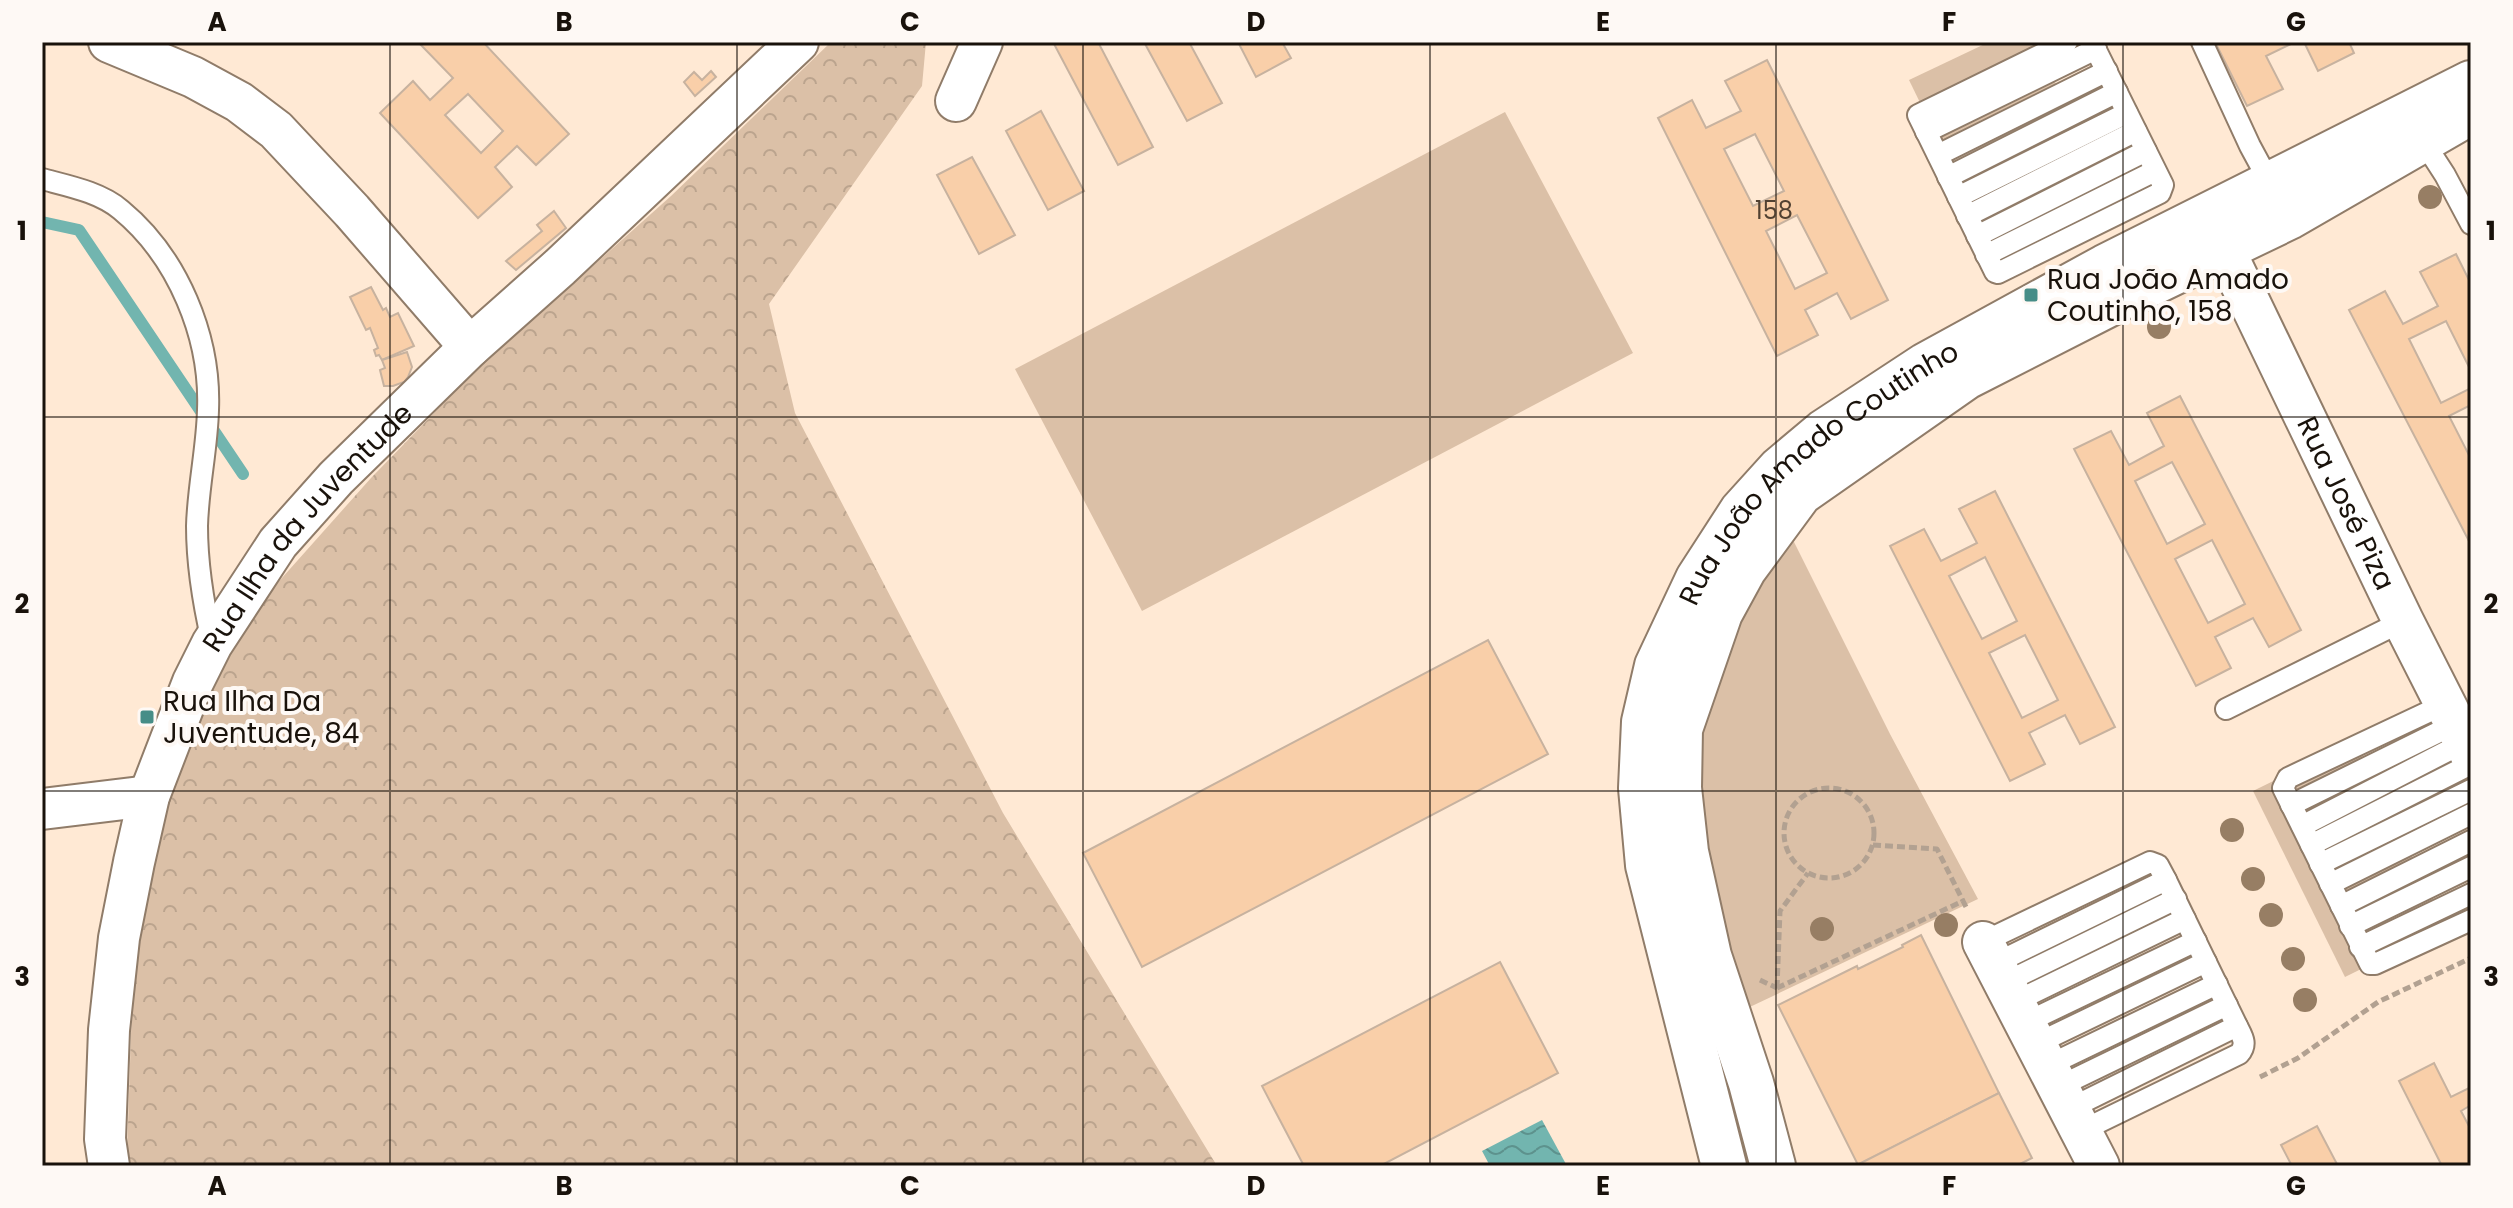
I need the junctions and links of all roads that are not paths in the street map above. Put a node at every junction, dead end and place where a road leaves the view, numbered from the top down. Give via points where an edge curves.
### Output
1 (109, 42) edge
2 (798, 42) edge
3 (982, 42) edge
4 (2067, 42) edge
5 (2202, 42) edge
6 (2094, 45) edge
7 (2107, 71) junction
8 (2471, 83) edge
9 (2117, 92) junction
10 (956, 101) dead end
11 (2471, 112) edge
12 (2131, 122) junction
13 (1926, 132) junction
14 (2423, 141) junction
15 (2146, 151) junction
16 (1938, 155) junction
17 (2155, 171) junction
18 (1948, 177) junction
19 (42, 179) edge
20 (2270, 183) junction
21 (1958, 197) junction
22 (1967, 216) junction
23 (2471, 224) edge
24 (2215, 233) junction
25 (1982, 246) junction
26 (2096, 248) junction
27 (470, 347) junction
28 (2403, 621) junction
29 (212, 644) junction
30 (2226, 709) dead end
31 (2461, 738) edge
32 (2471, 790) edge
33 (149, 796) junction
34 (42, 809) edge
35 (2471, 814) edge
36 (2306, 835) junction
37 (2471, 841) edge
38 (2320, 864) junction
39 (2471, 867) edge
40 (2330, 884) junction
41 (2471, 894) edge
42 (2176, 899) junction
43 (2341, 906) junction
44 (2185, 919) junction
45 (2471, 920) edge
46 (2350, 926) junction
47 (2196, 941) junction
48 (2360, 947) junction
49 (2206, 962) junction
50 (2217, 984) junction
51 (2227, 1005) junction
52 (2031, 1035) junction
53 (109, 1166) edge
54 (1724, 1166) edge
55 (1773, 1166) edge
56 (2099, 1166) edge

1 - 27 street via 193,77 276,130
2 - 27 street, Rua Ilha da Juventude
3 - 10 street
4 - 13 lane via 1918,115
5 - 20 lane
6 - 7 lane
6 - 13 lane
7 - 9 lane
7 - 16 lane
8 - 20 street, Rua João Amado Coutinho
9 - 12 lane
9 - 18 lane
11 - 14 street, Rua João Amado Coutinho
12 - 15 lane
12 - 21 lane
12 - 22 lane
13 - 16 lane
14 - 23 lane
14 - 24 street, Rua João Amado Coutinho via 2289,217
15 - 17 lane
15 - 25 lane
16 - 18 lane
17 - 25 lane
17 - 26 lane via 2163,185 2160,193
18 - 21 lane
19 - 29 lane via 82,189 120,208 170,267 188,301 204,356 209,407 197,523
20 - 24 street, Rua João Amado Coutinho
21 - 22 lane
22 - 25 lane
24 - 26 street, Rua João Amado Coutinho
24 - 28 street, Rua José Piza
24 - 55 street, Rua João Amado Coutinho via 2119,299 1966,377 1800,493 1744,569 1720,613 1680,729 1680,800 1709,956
25 - 26 lane via 1999,274
26 - 54 street, Rua João Amado Coutinho via 1824,432 1780,469 1717,548 1657,666 1643,735 1641,788 1648,865
27 - 29 street, Rua Ilha da Juventude via 278,543
28 - 30 lane
28 - 31 street, Rua José Piza
29 - 33 street, Rua Ilha da Juventude
31 - 36 lane
31 - 36 lane via 2291,805
32 - 38 lane
33 - 34 street
33 - 53 street, Rua Ilha da Juventude via 114,979 105,1139
35 - 40 lane
36 - 38 lane
37 - 43 lane
38 - 40 lane
39 - 46 lane
40 - 43 lane
41 - 48 lane
42 - 44 lane
42 - 52 lane
42 - 52 lane via 2166,880
43 - 46 lane
44 - 47 lane
44 - 52 lane
45 - 48 lane via 2375,964
46 - 48 lane
47 - 49 lane
47 - 52 lane
49 - 50 lane
49 - 52 lane
50 - 51 lane
50 - 52 lane
51 - 52 lane
51 - 52 lane via 2244,1040 2239,1054
52 - 56 street

